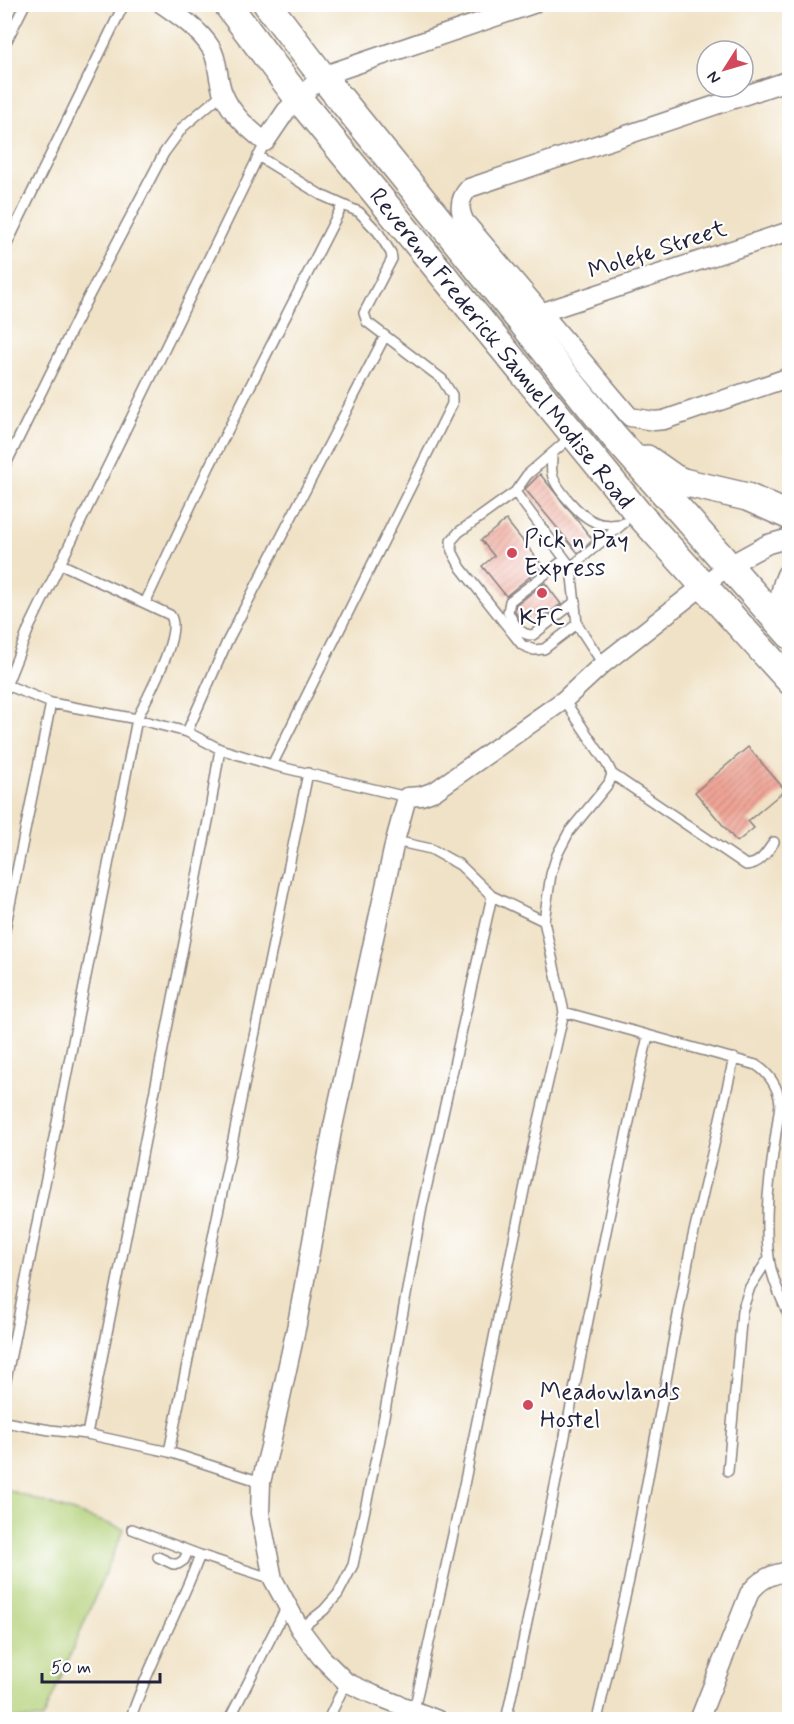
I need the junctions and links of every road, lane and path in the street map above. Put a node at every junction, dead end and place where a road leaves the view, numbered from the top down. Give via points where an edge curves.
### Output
1 (25, 4) edge
2 (124, 4) edge
3 (162, 4) edge
4 (227, 4) edge
5 (267, 4) edge
6 (533, 4) edge
7 (4, 46) edge
8 (322, 76) junction
9 (789, 80) edge
10 (223, 93) junction
11 (298, 98) junction
12 (262, 149) junction
13 (342, 206) junction
14 (789, 231) edge
15 (4, 250) edge
16 (540, 313) junction
17 (385, 336) junction
18 (789, 378) edge
19 (574, 435) junction
20 (614, 436) junction
21 (552, 453) junction
22 (4, 468) edge
23 (515, 492) junction
24 (789, 516) edge
25 (630, 518) junction
26 (789, 538) edge
27 (565, 559) junction
28 (61, 564) junction
29 (728, 566) junction
30 (571, 567) junction
31 (789, 577) edge
32 (702, 585) junction
33 (576, 602) junction
34 (146, 603) junction
35 (577, 624) junction
36 (789, 634) edge
37 (603, 664) junction
38 (789, 681) edge
39 (6, 688) edge
40 (564, 700) junction
41 (51, 703) junction
42 (136, 719) junction
43 (187, 732) junction
44 (220, 749) junction
45 (272, 765) junction
46 (308, 773) junction
47 (612, 774) junction
48 (407, 797) junction
49 (395, 841) junction
50 (774, 842) dead end
51 (492, 896) junction
52 (544, 921) junction
53 (4, 934) edge
54 (564, 1012) junction
55 (648, 1035) junction
56 (734, 1058) junction
57 (769, 1258) junction
58 (789, 1319) edge
59 (4, 1390) edge
60 (4, 1422) edge
61 (87, 1434) junction
62 (169, 1452) junction
63 (728, 1471) dead end
64 (261, 1482) junction
65 (132, 1529) dead end
66 (188, 1551) junction
67 (200, 1555) junction
68 (158, 1557) dead end
69 (789, 1571) edge
70 (273, 1579) junction
71 (287, 1606) junction
72 (300, 1629) junction
73 (346, 1682) junction
74 (414, 1710) junction
75 (130, 1719) edge
76 (229, 1719) edge
77 (328, 1719) edge
78 (436, 1719) edge
79 (506, 1719) edge
80 (597, 1719) edge
81 (699, 1719) edge

1 - 7 lane
2 - 15 lane
3 - 10 street via 208,44
4 - 11 main road, Reverend Frederick Samuel Modise Road
5 - 8 main road, Reverend Frederick Samuel Modise Road
6 - 8 street
8 - 11 street
8 - 20 main road, Reverend Frederick Samuel Modise Road
9 - 16 street via 469,188 460,205 465,222
10 - 12 street
10 - 22 lane via 183,127 164,153
11 - 12 street
11 - 19 main road, Reverend Frederick Samuel Modise Road
12 - 13 lane via 321,195
12 - 28 lane
13 - 17 lane via 369,221 391,253 389,268 364,313 367,322
13 - 34 lane via 209,467
14 - 16 street, Molefe Street
16 - 18 street via 630,417 664,420
17 - 43 lane via 227,642
17 - 45 lane via 442,379 452,395 452,404
19 - 21 lane
19 - 25 main road, Reverend Frederick Samuel Modise Road
20 - 24 main road via 674,478 747,497
20 - 29 main road, Reverend Frederick Samuel Modise Road
21 - 23 lane via 526,475
21 - 25 lane via 552,475 582,515 609,526
23 - 27 lane
23 - 35 lane via 459,532 452,541 452,551 522,645 544,649
25 - 30 lane
25 - 32 main road, Reverend Frederick Samuel Modise Road
26 - 29 street via 768,544
27 - 30 lane
27 - 33 lane via 510,601 508,612 520,631 533,635
28 - 34 lane
28 - 39 lane via 29,628
29 - 32 street
29 - 36 main road, Reverend Frederick Samuel Modise Road
30 - 33 lane
31 - 36 main road via 784,591
32 - 37 street
32 - 38 main road, Reverend Frederick Samuel Modise Road
33 - 35 lane
34 - 42 lane via 170,615 174,625 165,658
35 - 37 lane
37 - 40 street
39 - 41 lane
40 - 47 lane
40 - 48 street via 435,790
41 - 42 lane
41 - 53 lane
42 - 43 lane
42 - 59 lane
43 - 44 lane
44 - 45 lane
44 - 61 lane
45 - 46 lane
46 - 48 lane
46 - 62 lane
47 - 50 lane via 746,865 762,859
47 - 52 lane via 556,855
48 - 49 street
49 - 51 lane via 431,849 460,866
49 - 64 street via 332,1131 295,1335
51 - 52 lane
51 - 72 lane via 422,1207 353,1565 338,1594
52 - 54 lane
54 - 55 lane
54 - 74 lane
55 - 56 lane
55 - 79 lane
56 - 57 lane via 764,1070 779,1097 766,1222
56 - 80 lane via 691,1245 629,1580
57 - 58 lane
57 - 63 lane via 750,1287 742,1311
60 - 61 lane
61 - 62 lane
62 - 64 lane
64 - 70 street via 260,1513
65 - 66 lane
66 - 67 lane
66 - 68 lane via 178,1564
67 - 70 lane
67 - 75 lane
69 - 81 street via 767,1577 749,1594
70 - 71 street
71 - 72 street
71 - 76 lane
72 - 73 street
73 - 74 street
73 - 77 lane
74 - 78 street

